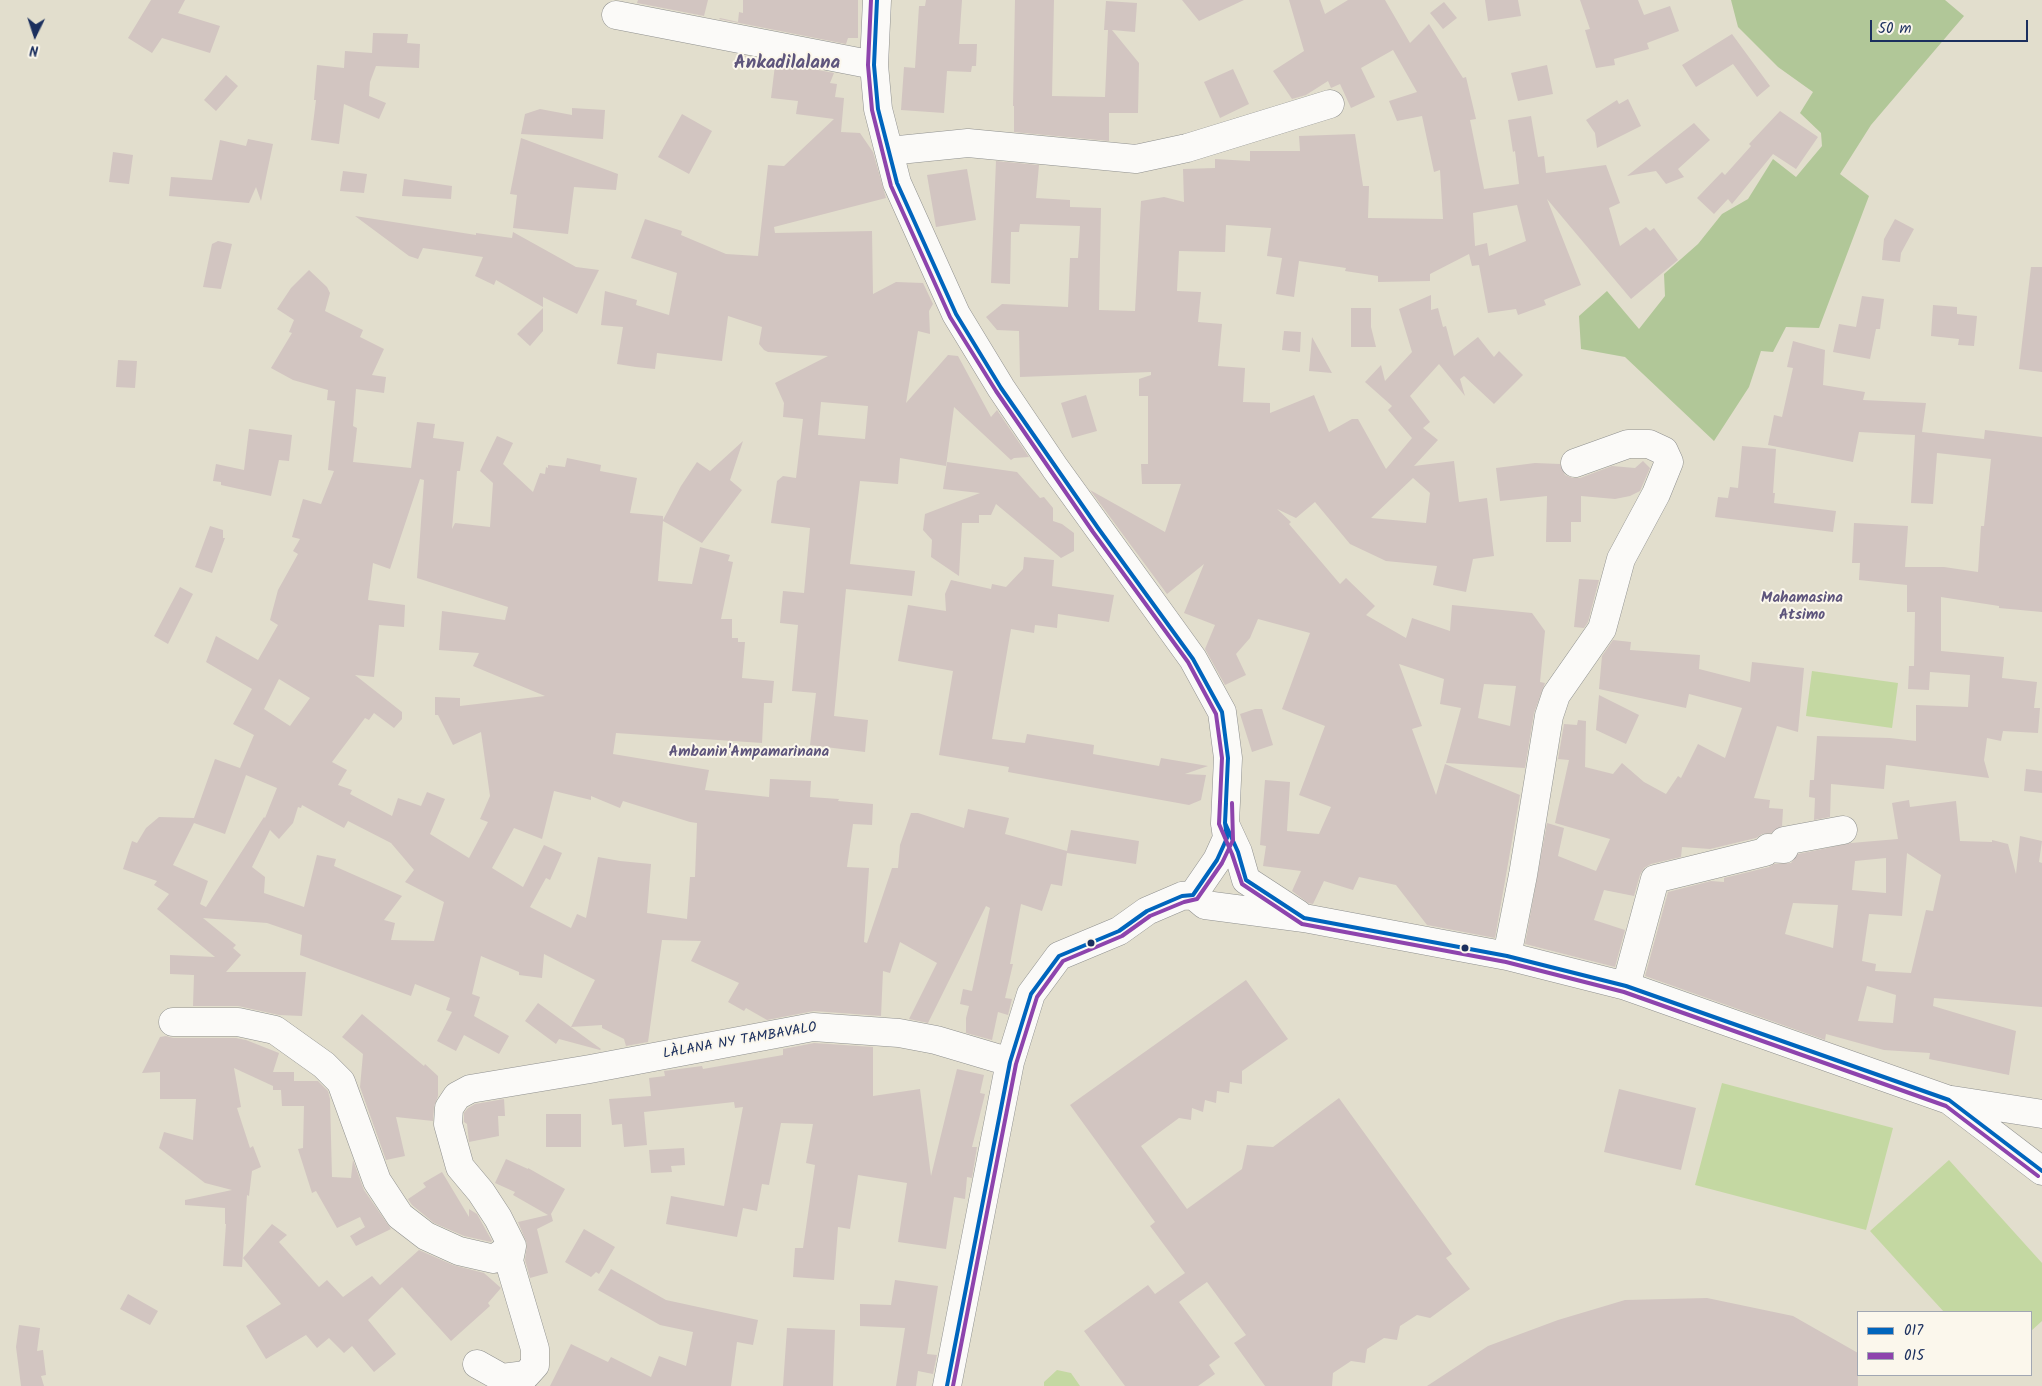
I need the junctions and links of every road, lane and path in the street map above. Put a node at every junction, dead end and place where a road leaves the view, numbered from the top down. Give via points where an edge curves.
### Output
1 (877, 0) edge
2 (616, 15) dead end
3 (874, 65) junction
4 (1330, 104) dead end
5 (889, 151) junction
6 (1575, 463) dead end
7 (1224, 823) junction
8 (1843, 830) dead end
9 (1193, 895) junction
10 (1304, 918) junction
11 (1508, 956) junction
12 (1626, 986) junction
13 (173, 1022) dead end
14 (1010, 1062) junction
15 (1949, 1100) junction
16 (2042, 1114) edge
17 (2042, 1171) edge
18 (512, 1246) junction
19 (477, 1364) dead end
20 (947, 1386) edge

1 - 3 street
2 - 3 street
3 - 5 street via 878,109
4 - 5 street via 1187,148 1136,158 968,143
5 - 7 street via 897,183 956,314 1050,460 1193,659 1222,712 1228,758
6 - 11 street via 1628,444 1649,444 1664,451 1669,462 1656,494 1621,559 1602,629 1556,695
7 - 9 street via 1228,838
7 - 10 street via 1238,852 1246,880
8 - 12 street via 1784,841 1784,849 1768,848 1765,852 1655,879
9 - 10 street via 1205,905
9 - 14 street via 1182,896 1147,911 1119,931 1060,956 1031,994
10 - 11 street
11 - 12 street
12 - 15 street
13 - 18 street via 238,1022 275,1030 324,1065 341,1082 377,1181 400,1216 426,1236 459,1251 494,1259
14 - 18 street, LÀLANA NY TAMBAVALO via 936,1040 899,1033 813,1027 470,1088 457,1096 449,1108 448,1124 460,1167 485,1198
14 - 20 street
15 - 16 street
15 - 17 street
18 - 19 street via 509,1261 535,1349 534,1365 526,1375 502,1378

